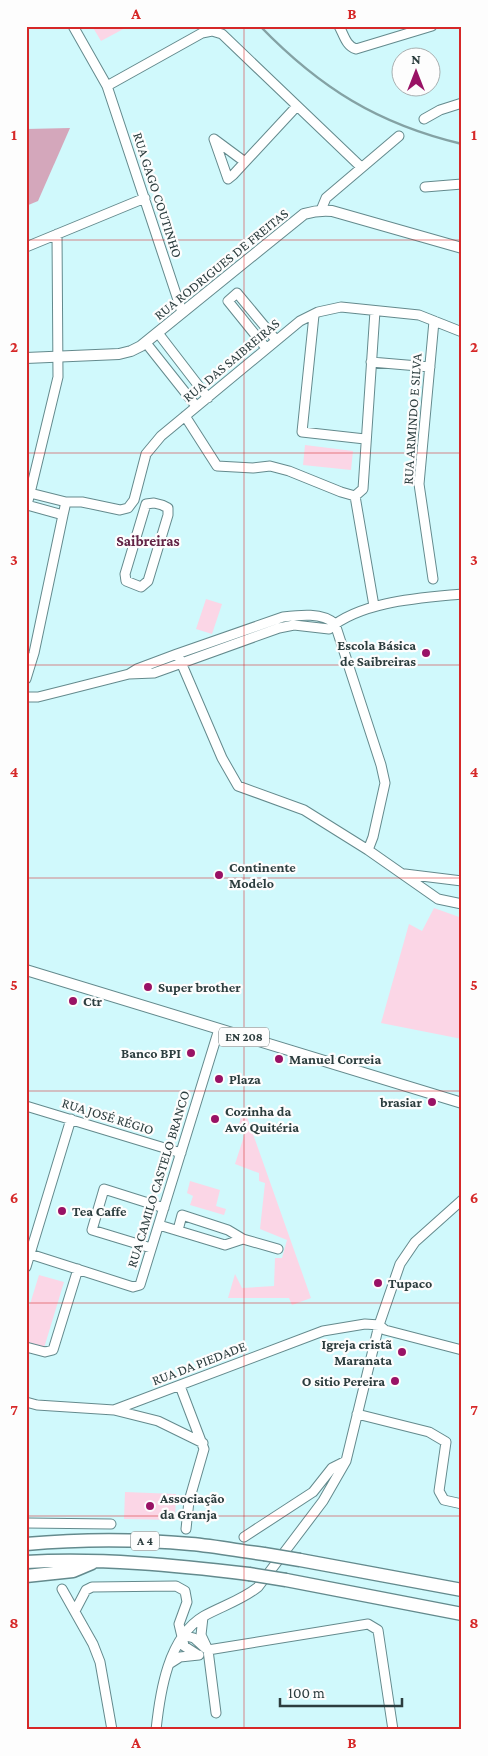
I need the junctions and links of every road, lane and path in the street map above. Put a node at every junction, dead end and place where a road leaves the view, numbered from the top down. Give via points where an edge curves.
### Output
1 (74, 26) edge
2 (339, 26) edge
3 (432, 26) edge
4 (107, 86) junction
5 (462, 103) edge
6 (297, 106) junction
7 (424, 119) dead end
8 (399, 136) dead end
9 (245, 162) dead end
10 (360, 167) junction
11 (462, 184) edge
12 (425, 187) dead end
13 (145, 198) junction
14 (321, 210) junction
15 (57, 234) junction
16 (26, 247) edge
17 (462, 248) edge
18 (375, 311) junction
19 (182, 312) junction
20 (314, 314) junction
21 (434, 321) junction
22 (462, 332) edge
23 (158, 333) junction
24 (276, 340) junction
25 (146, 343) junction
26 (266, 348) junction
27 (58, 357) junction
28 (26, 358) edge
29 (371, 362) junction
30 (430, 367) junction
31 (208, 398) junction
32 (196, 406) junction
33 (185, 416) junction
34 (365, 439) junction
35 (30, 493) junction
36 (135, 496) junction
37 (355, 496) junction
38 (66, 502) junction
39 (146, 504) junction
40 (63, 514) junction
41 (433, 579) dead end
42 (462, 594) edge
43 (374, 606) junction
44 (293, 615) junction
45 (335, 624) junction
46 (294, 625) junction
47 (216, 645) junction
48 (177, 654) junction
49 (181, 663) junction
50 (129, 674) junction
51 (26, 679) edge
52 (26, 698) edge
53 (368, 850) junction
54 (402, 874) junction
55 (462, 881) edge
56 (462, 904) edge
57 (26, 970) edge
58 (219, 1029) junction
59 (462, 1103) edge
60 (26, 1106) edge
61 (71, 1119) junction
62 (181, 1153) junction
63 (462, 1200) edge
64 (164, 1208) junction
65 (159, 1225) junction
66 (178, 1230) junction
67 (243, 1239) junction
68 (152, 1248) junction
69 (278, 1249) dead end
70 (30, 1254) junction
71 (26, 1267) edge
72 (78, 1270) junction
73 (379, 1325) junction
74 (26, 1346) edge
75 (462, 1350) edge
76 (180, 1386) junction
77 (26, 1402) edge
78 (114, 1410) junction
79 (357, 1414) junction
80 (202, 1443) junction
81 (346, 1461) junction
82 (462, 1504) edge
83 (26, 1523) edge
84 (111, 1524) dead end
85 (186, 1529) dead end
86 (244, 1537) dead end
87 (26, 1544) edge
88 (99, 1560) junction
89 (26, 1562) edge
90 (26, 1576) edge
91 (62, 1589) dead end
92 (462, 1590) edge
93 (74, 1611) junction
94 (462, 1614) edge
95 (203, 1617) junction
96 (182, 1635) junction
97 (208, 1650) junction
98 (198, 1655) junction
99 (169, 1664) junction
100 (216, 1713) dead end
101 (112, 1730) edge
102 (156, 1730) edge
103 (393, 1730) edge

1 - 4 street, RUA GAGO COUTINHO
2 - 3 street via 347,43 361,48
4 - 6 street via 212,31 222,34
4 - 13 street, RUA GAGO COUTINHO
5 - 7 street
6 - 9 street
6 - 10 street
8 - 10 street
10 - 14 street via 326,198
11 - 12 street
13 - 15 street
13 - 19 street, RUA GAGO COUTINHO
14 - 17 main road
14 - 19 main road, RUA RODRIGUES DE FREITAS via 304,214
15 - 16 street
15 - 27 street
18 - 20 street, RUA DAS SAIBREIRAS via 341,307
18 - 21 street, RUA DAS SAIBREIRAS
18 - 29 street
19 - 23 main road, RUA RODRIGUES DE FREITAS
20 - 24 street, RUA DAS SAIBREIRAS
20 - 34 street via 302,432
21 - 22 street, RUA DAS SAIBREIRAS
21 - 30 street, RUA ARMINDO E SILVA
23 - 25 main road, RUA RODRIGUES DE FREITAS
23 - 31 street
24 - 26 street, RUA DAS SAIBREIRAS
24 - 26 street via 237,293 228,301
25 - 27 main road, RUA RODRIGUES DE FREITAS via 119,354
25 - 32 street
26 - 31 street, RUA DAS SAIBREIRAS
27 - 28 main road, RUA RODRIGUES DE FREITAS
27 - 35 street via 58,377
29 - 30 street
29 - 34 street
30 - 41 street, RUA ARMINDO E SILVA via 419,484
31 - 32 street, RUA DAS SAIBREIRAS
32 - 33 street, RUA DAS SAIBREIRAS
33 - 36 street, RUA DAS SAIBREIRAS via 146,454
33 - 37 street via 217,466 270,466 289,470
34 - 37 street via 363,489
35 - 38 street
35 - 40 street via 27,506
36 - 38 street via 128,508 120,510
36 - 39 street
37 - 43 street
38 - 40 street
39 - 39 street via 162,505 168,508 168,515 148,582 141,587 126,581 125,574
40 - 51 street
42 - 43 street
43 - 45 street
44 - 45 street via 330,619
44 - 46 street
44 - 47 street
45 - 46 street via 329,629
45 - 53 street via 385,783
46 - 47 street
47 - 48 street
47 - 49 street
48 - 49 street
48 - 50 street
49 - 50 street via 154,673
49 - 53 street via 222,758 238,786 304,810
50 - 52 street
53 - 54 street
54 - 55 street
54 - 56 street via 438,899
57 - 58 main road, EN 208
58 - 59 main road, EN 208
58 - 62 street, RUA CAMILO CASTELO BRANCO
60 - 61 street, RUA JOSÉ RÉGIO
61 - 62 street, RUA JOSÉ RÉGIO
61 - 70 street
62 - 64 street, RUA CAMILO CASTELO BRANCO
63 - 73 street via 415,1242 400,1264
64 - 65 street, RUA CAMILO CASTELO BRANCO
64 - 68 street via 104,1189 92,1230
65 - 66 street
65 - 68 street, RUA CAMILO CASTELO BRANCO
66 - 67 street via 225,1244
66 - 67 street via 182,1215 228,1230
67 - 69 street
68 - 72 street, RUA CAMILO CASTELO BRANCO via 140,1284 133,1287
70 - 71 street
70 - 72 street, RUA CAMILO CASTELO BRANCO
72 - 74 street via 53,1350 45,1352
73 - 75 street via 385,1330
73 - 76 street, RUA DA PIEDADE via 323,1331
73 - 79 street
76 - 78 street, RUA DA PIEDADE
76 - 80 street
77 - 78 street, RUA DA PIEDADE
78 - 80 street via 158,1421
79 - 81 street
79 - 82 street via 429,1432 446,1442 439,1490 444,1500
80 - 85 street via 204,1448 189,1501
81 - 86 street via 332,1468 313,1492
81 - 95 street via 323,1502 264,1581 250,1594
83 - 84 street
87 - 92 highway, A 4, bridge via 125,1540 192,1544
88 - 89 highway, A 4
88 - 90 highway via 73,1571
88 - 94 highway, A 4, bridge via 249,1574
91 - 93 street
93 - 96 street via 86,1590 92,1587 176,1586 185,1591 187,1602 179,1624
93 - 101 street via 100,1662
95 - 96 street
95 - 97 street via 201,1635
96 - 97 street via 194,1638
96 - 98 street via 184,1646
96 - 99 street
97 - 98 street
97 - 100 street
97 - 103 street via 368,1624 378,1630
98 - 99 street via 187,1655
99 - 102 street via 158,1706

